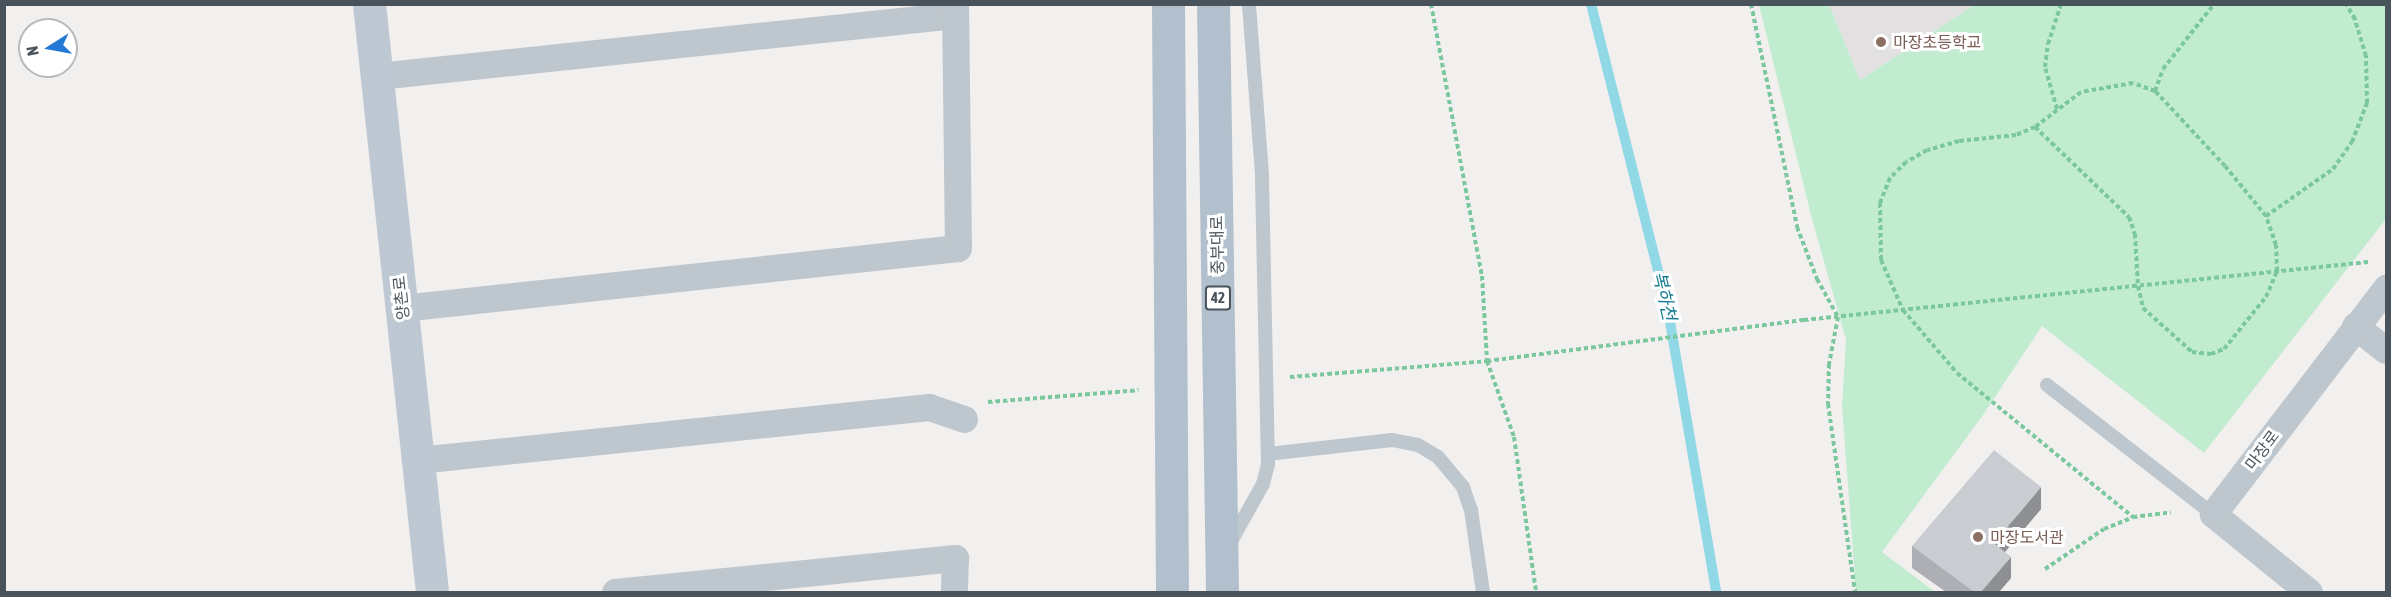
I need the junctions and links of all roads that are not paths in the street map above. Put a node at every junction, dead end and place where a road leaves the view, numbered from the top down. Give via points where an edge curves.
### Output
1 (369, 4) edge
2 (1168, 4) edge
3 (1213, 4) edge
4 (1249, 4) edge
5 (955, 10) edge
6 (378, 76) junction
7 (2386, 288) edge
8 (402, 308) junction
9 (2355, 326) junction
10 (2386, 350) edge
11 (2048, 386) dead end
12 (964, 418) dead end
13 (1268, 454) junction
14 (418, 460) junction
15 (2213, 514) junction
16 (1222, 591) edge
17 (432, 592) edge
18 (615, 592) edge
19 (954, 592) edge
20 (1172, 592) edge
21 (1483, 592) edge
22 (2309, 592) edge

1 - 6 street, 양촌로
2 - 20 main road
3 - 16 main road, 중부대로 / 42
4 - 13 lane via 1262,174
5 - 6 street
5 - 8 street via 958,248
6 - 8 street, 양촌로
7 - 9 street, 마장로
8 - 14 street, 양촌로
9 - 10 street
9 - 15 street, 마장로
11 - 15 lane
12 - 14 street via 929,407
13 - 16 lane via 1263,484 1231,539
13 - 21 lane via 1392,440 1418,445 1438,458 1463,487 1471,510
14 - 17 street, 양촌로
15 - 22 street
18 - 19 street via 955,558

